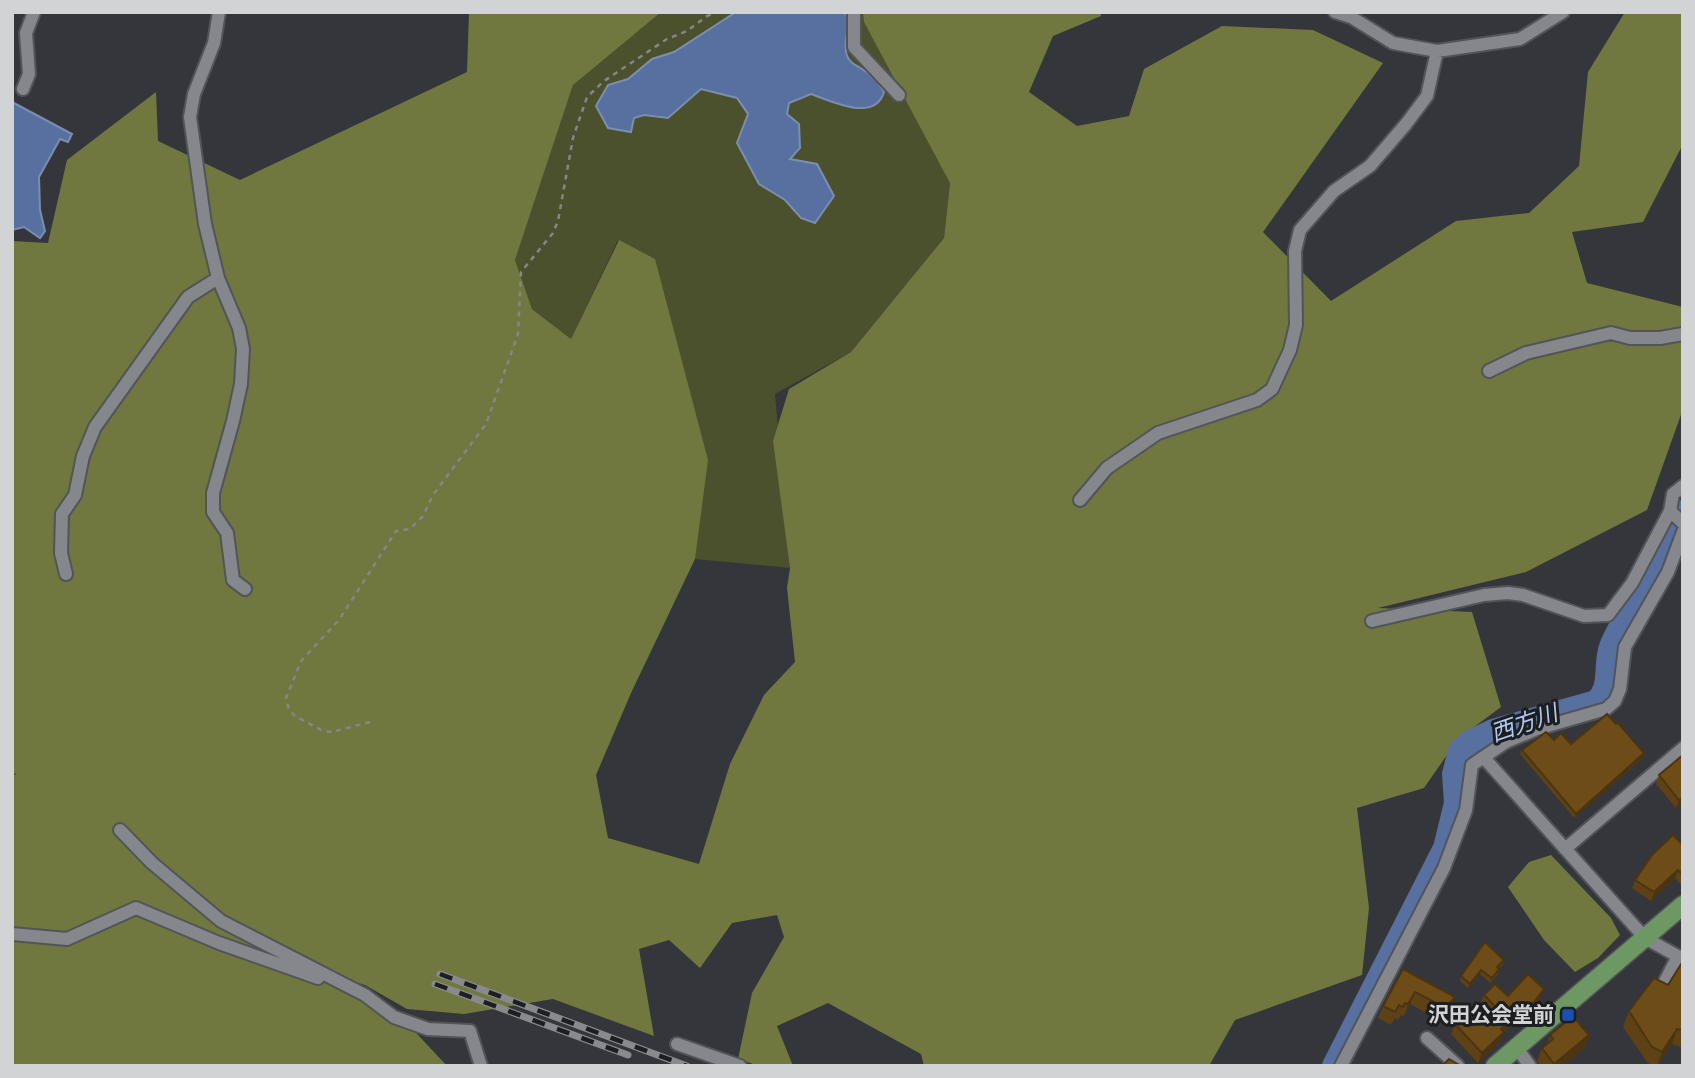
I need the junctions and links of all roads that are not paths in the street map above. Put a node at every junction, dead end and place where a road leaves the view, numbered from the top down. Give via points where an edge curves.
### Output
1 (34, 12) edge
2 (219, 12) edge
3 (854, 12) edge
4 (1335, 12) edge
5 (1563, 12) edge
6 (1437, 51) junction
7 (23, 89) dead end
8 (898, 95) dead end
9 (218, 278) junction
10 (1683, 334) edge
11 (1489, 371) dead end
12 (1683, 486) edge
13 (1080, 500) dead end
14 (1670, 511) junction
15 (1683, 523) edge
16 (1683, 532) edge
17 (66, 574) dead end
18 (245, 589) dead end
19 (1372, 621) dead end
20 (1683, 748) edge
21 (1485, 759) junction
22 (120, 830) dead end
23 (1565, 849) junction
24 (1683, 905) edge
25 (12, 934) edge
26 (1645, 938) junction
27 (1680, 957) edge
28 (1660, 990) edge
29 (365, 995) junction
30 (1427, 1038) dead end
31 (677, 1044) dead end
32 (1516, 1047) junction
33 (720, 1063) edge
34 (481, 1066) edge
35 (740, 1066) edge
36 (1341, 1066) edge
37 (1458, 1066) edge
38 (1495, 1066) edge
39 (1530, 1066) edge

1 - 7 street via 26,33 29,74
2 - 9 street via 190,117 205,224
3 - 8 street via 855,47
4 - 6 street via 1393,43
5 - 6 street via 1520,39
6 - 13 street via 1427,96 1406,124 1370,166 1334,191 1300,230 1295,251 1296,325 1290,351 1272,389 1257,400 1158,433 1107,468
9 - 17 street via 188,297 95,427 75,495 62,514 61,553
9 - 18 street via 243,349 241,384 213,493 213,512 227,533 233,580
10 - 11 street via 1630,338 1611,333 1526,353
12 - 14 street via 1673,494
14 - 15 street
14 - 19 street via 1632,583 1608,615 1584,616 1508,593
16 - 21 street via 1668,572 1625,648 1615,701 1606,709 1506,742
20 - 23 street
21 - 23 street
21 - 36 street via 1472,765 1466,810 1444,868
22 - 29 street via 222,921
23 - 26 street
24 - 26 main road
25 - 29 street via 67,939 136,908
26 - 27 street
26 - 32 main road
27 - 28 street
29 - 34 street via 394,1017 428,1029 470,1031
30 - 37 street
31 - 33 street
32 - 38 main road
32 - 39 street
33 - 35 street

